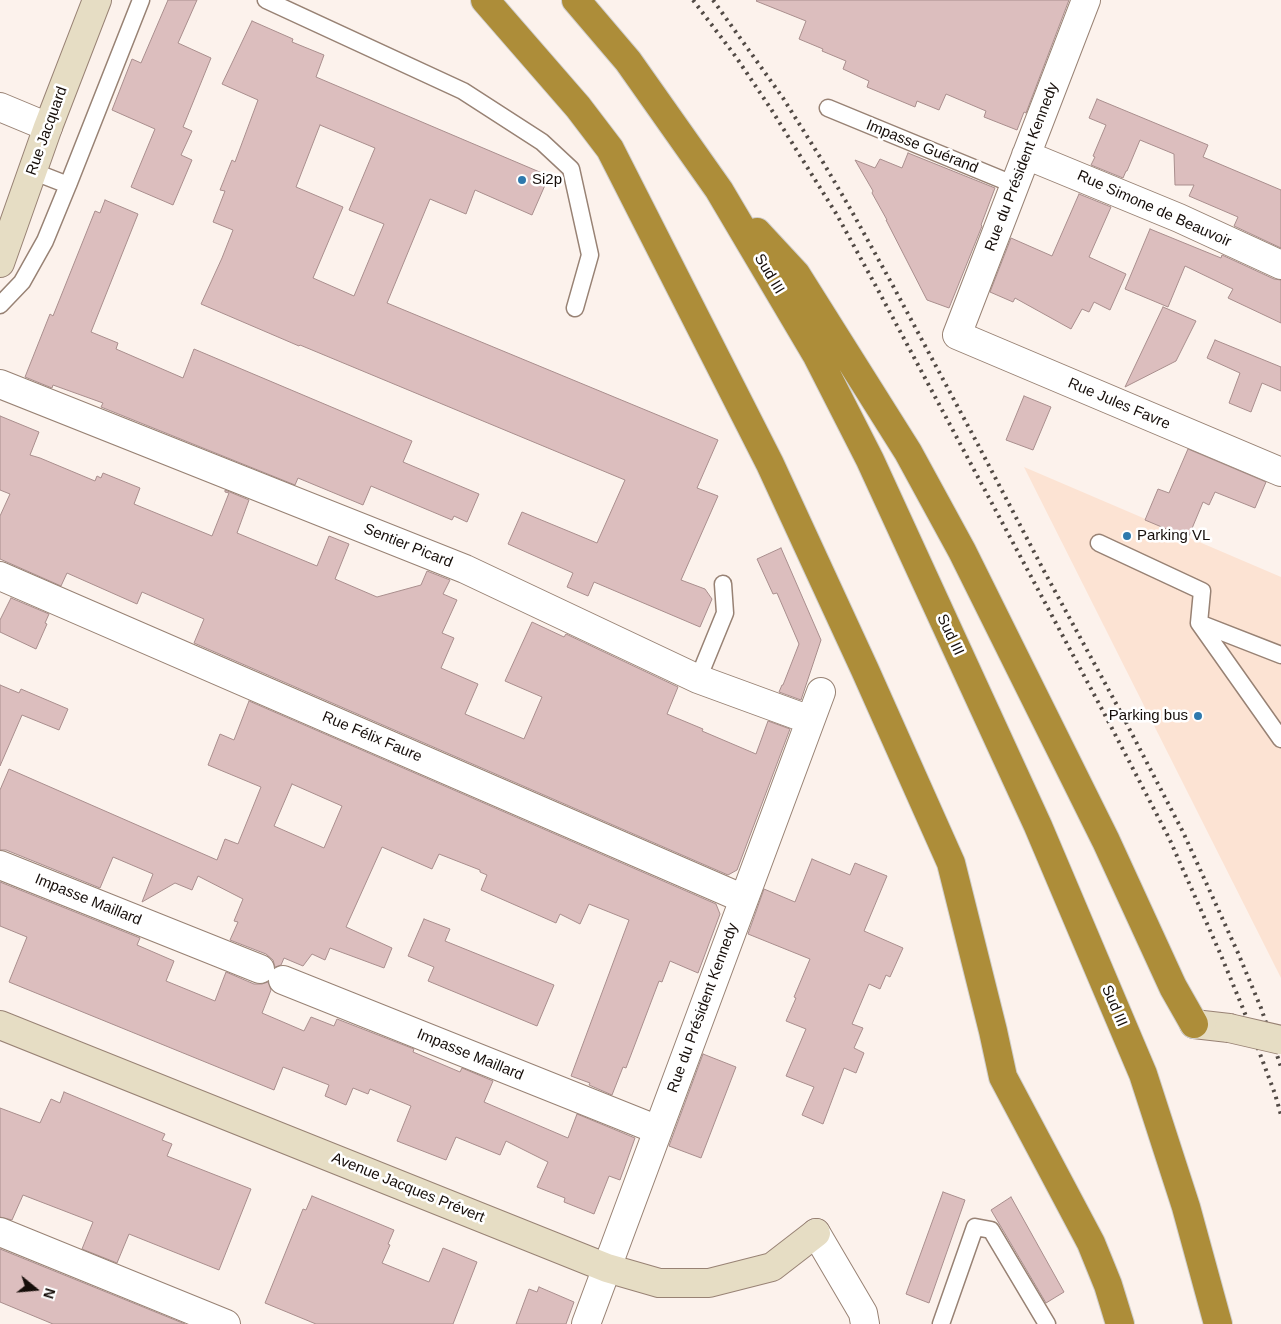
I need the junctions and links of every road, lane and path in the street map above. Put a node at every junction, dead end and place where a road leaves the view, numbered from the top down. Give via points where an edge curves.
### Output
1 (97, 0) edge
2 (141, 0) edge
3 (266, 0) edge
4 (486, 0) edge
5 (576, 0) edge
6 (1086, 0) edge
7 (0, 107) edge
8 (828, 108) dead end
9 (48, 127) junction
10 (1026, 154) junction
11 (32, 171) junction
12 (68, 185) junction
13 (1015, 185) junction
14 (719, 190) junction
15 (0, 263) edge
16 (1281, 266) edge
17 (0, 305) edge
18 (575, 308) dead end
19 (958, 335) joint
20 (0, 384) edge
21 (1281, 472) edge
22 (1100, 543) dead end
23 (0, 576) edge
24 (723, 584) dead end
25 (1199, 623) junction
26 (1281, 655) edge
27 (698, 679) junction
28 (820, 692) dead end
29 (810, 720) junction
30 (1281, 739) edge
31 (0, 865) edge
32 (744, 899) junction
33 (1194, 1024) joint
34 (0, 1025) edge
35 (1281, 1040) edge
36 (658, 1130) junction
37 (0, 1232) edge
38 (607, 1268) junction
39 (226, 1324) edge
40 (586, 1324) edge
41 (865, 1324) edge
42 (941, 1324) edge
43 (1047, 1324) edge
44 (1120, 1324) edge
45 (1218, 1324) edge

1 - 9 street, Rue Jacquard
2 - 12 lane
3 - 18 lane via 463,91 542,142 571,169 590,255
4 - 44 highway via 610,149 770,464 951,863 1003,1077 1091,1243
5 - 14 highway, Sud III via 628,61
6 - 10 street, Rue du Président Kennedy
7 - 9 street
8 - 13 lane, Impasse Guérand
9 - 11 street, Rue Jacquard
10 - 13 street, Rue du Président Kennedy
10 - 16 street, Rue Simone de Beauvoir via 1179,218
11 - 12 lane
11 - 15 street, Rue Jacquard
12 - 17 lane via 45,242 22,282
13 - 19 street, Rue du Président Kennedy
14 - 33 highway via 796,274 908,452 962,551 1106,841 1173,987
14 - 45 highway, Sud III via 816,354 870,460 1038,826 1143,1074 1186,1207
19 - 21 street, Rue Jules Favre
20 - 27 street, Sentier Picard via 465,569
22 - 25 lane via 1202,591
23 - 32 street, Rue Félix Faure
24 - 27 lane via 725,613
25 - 26 lane
25 - 30 lane
27 - 29 street, Sentier Picard
28 - 29 street, Rue du Président Kennedy
29 - 32 street, Rue du Président Kennedy
31 - 36 street, Impasse Maillard
32 - 36 street, Rue du Président Kennedy
33 - 35 street, bridge
34 - 38 street, Avenue Jacques Prévert
36 - 38 street, Rue du Président Kennedy
37 - 39 street
38 - 40 street, Rue du Président Kennedy
38 - 41 street, Avenue Jacques Prévert via 659,1284 710,1283 772,1267 816,1233 863,1313
42 - 43 lane via 975,1227 991,1230

